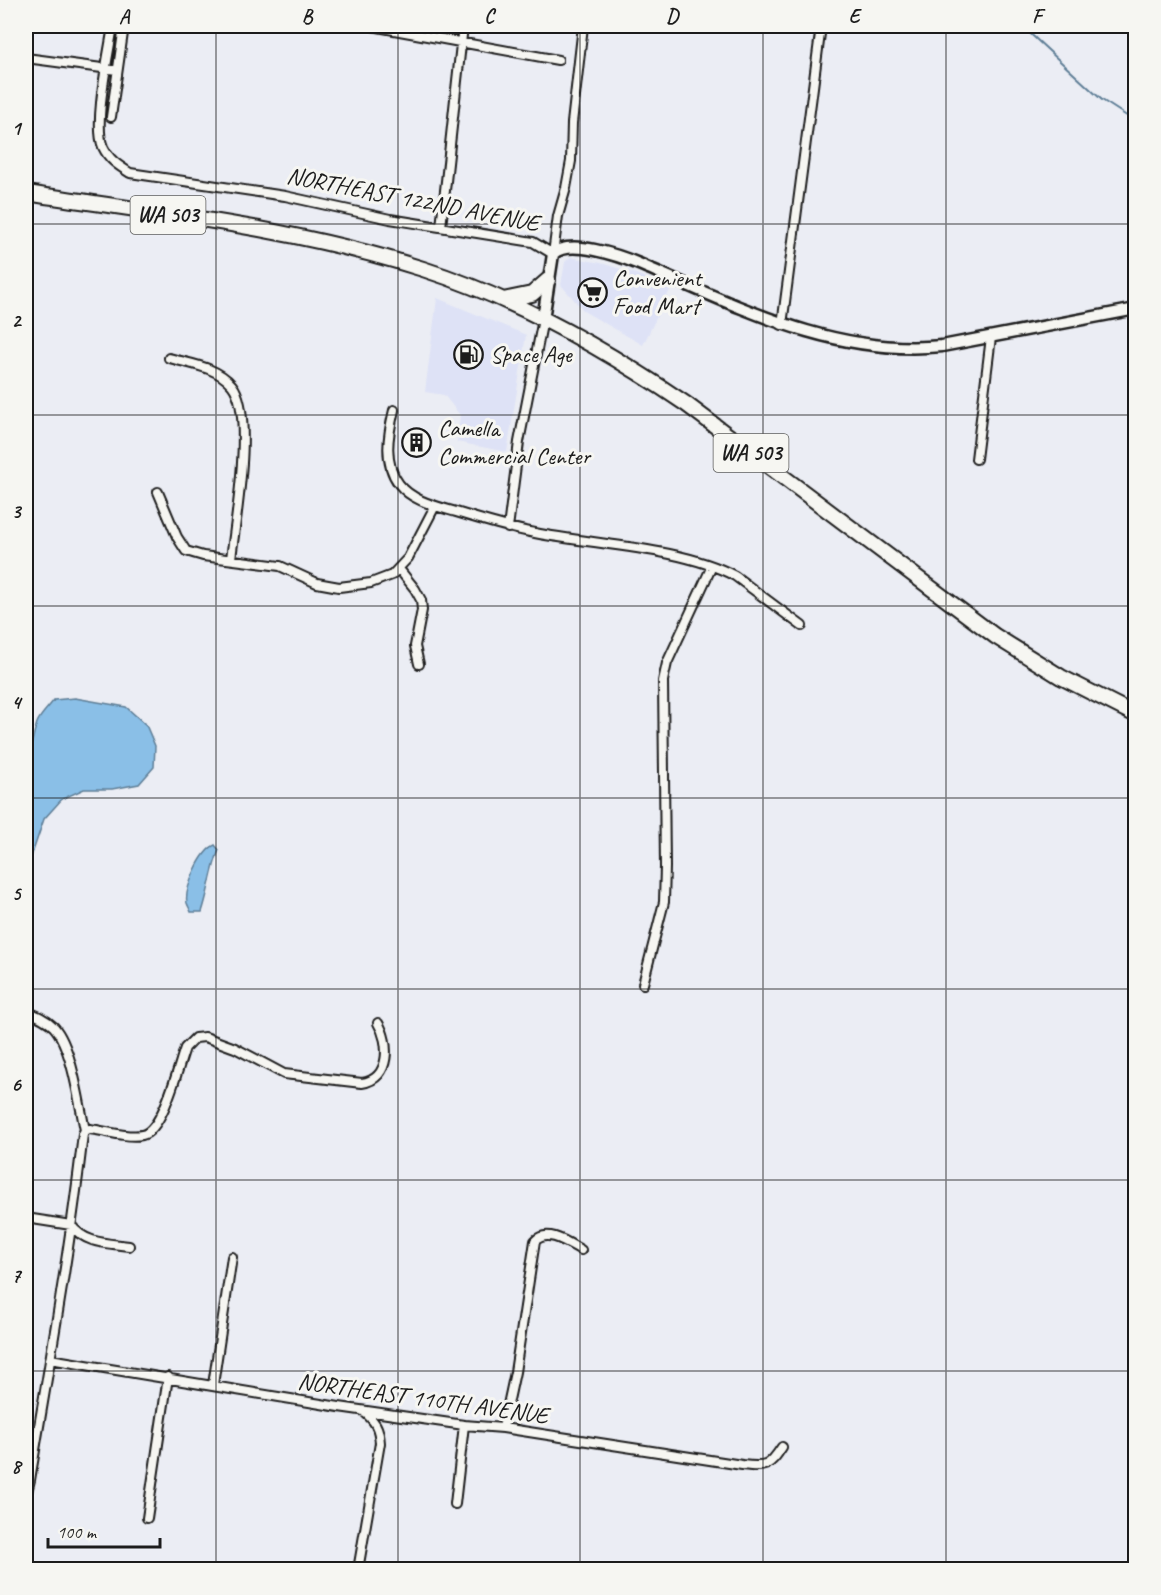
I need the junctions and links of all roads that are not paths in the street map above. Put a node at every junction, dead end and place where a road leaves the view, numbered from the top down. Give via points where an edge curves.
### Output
1 (27, 26) edge
2 (113, 26) edge
3 (124, 26) edge
4 (372, 26) edge
5 (463, 26) edge
6 (583, 26) edge
7 (821, 26) edge
8 (26, 34) edge
9 (462, 41) junction
10 (26, 58) edge
11 (558, 60) dead end
12 (106, 69) junction
13 (117, 70) junction
14 (111, 117) dead end
15 (26, 185) edge
16 (31, 194) edge
17 (441, 227) junction
18 (553, 254) junction
19 (548, 280) junction
20 (503, 300) junction
21 (1136, 309) edge
22 (543, 319) junction
23 (782, 325) junction
24 (991, 337) junction
25 (169, 358) dead end
26 (394, 410) dead end
27 (976, 459) dead end
28 (158, 492) dead end
29 (435, 506) junction
30 (508, 528) junction
31 (231, 559) junction
32 (712, 566) junction
33 (399, 569) junction
34 (802, 626) dead end
35 (419, 664) dead end
36 (1136, 715) edge
37 (643, 984) dead end
38 (26, 1011) edge
39 (378, 1023) dead end
40 (85, 1130) junction
41 (26, 1218) edge
42 (72, 1225) junction
43 (129, 1246) dead end
44 (581, 1250) dead end
45 (232, 1257) dead end
46 (50, 1359) junction
47 (168, 1377) junction
48 (213, 1385) junction
49 (362, 1410) junction
50 (464, 1425) junction
51 (503, 1428) junction
52 (782, 1447) dead end
53 (26, 1496) edge
54 (455, 1504) dead end
55 (147, 1518) dead end
56 (358, 1569) edge

1 - 8 street
2 - 12 street
3 - 13 street
4 - 9 street
5 - 9 street
6 - 18 street via 571,161
7 - 23 street
9 - 11 street
9 - 17 street
10 - 12 street
12 - 13 street
12 - 17 street, NORTHEAST 122ND AVENUE via 99,130 111,160 130,172 285,196
13 - 14 street
15 - 16 street
16 - 20 highway, WA 503 via 326,243 423,269
17 - 18 street, NORTHEAST 122ND AVENUE via 533,243
18 - 19 main road
18 - 23 main road, NORTHEAST 122ND AVENUE via 569,247 620,256
19 - 20 highway via 532,294
19 - 22 main road
20 - 22 highway, WA 503
21 - 24 main road, NORTHEAST 122ND AVENUE
22 - 30 street via 519,442
22 - 36 highway, WA 503 via 642,374 686,404 949,603 1027,657
23 - 24 main road, NORTHEAST 122ND AVENUE via 845,340 906,348
24 - 27 street
25 - 31 street via 216,372 237,393 243,433
26 - 29 street via 388,449 392,473 408,493
28 - 31 street via 186,550
29 - 30 street
29 - 33 street
30 - 32 street via 673,555
31 - 33 street via 280,566 317,583 339,587 382,580
32 - 34 street via 735,576
32 - 37 street via 667,663 663,681 664,902
33 - 35 street via 421,600 415,646
38 - 40 street via 46,1020 63,1040
39 - 40 street via 385,1037 385,1049 382,1071 372,1081 284,1074 235,1048 200,1037 185,1048 161,1117 151,1131 139,1136
40 - 42 street
41 - 42 street
42 - 43 street via 88,1240
42 - 46 street
44 - 51 street via 552,1236 539,1237 535,1242
45 - 48 street
46 - 47 street, NORTHEAST 110TH AVENUE
46 - 53 street
47 - 48 street, NORTHEAST 110TH AVENUE
47 - 55 street
48 - 49 street, NORTHEAST 110TH AVENUE
49 - 50 street, NORTHEAST 110TH AVENUE
49 - 56 street via 380,1430 380,1443
50 - 51 street, NORTHEAST 110TH AVENUE
50 - 54 street
51 - 52 street, NORTHEAST 110TH AVENUE via 762,1467

